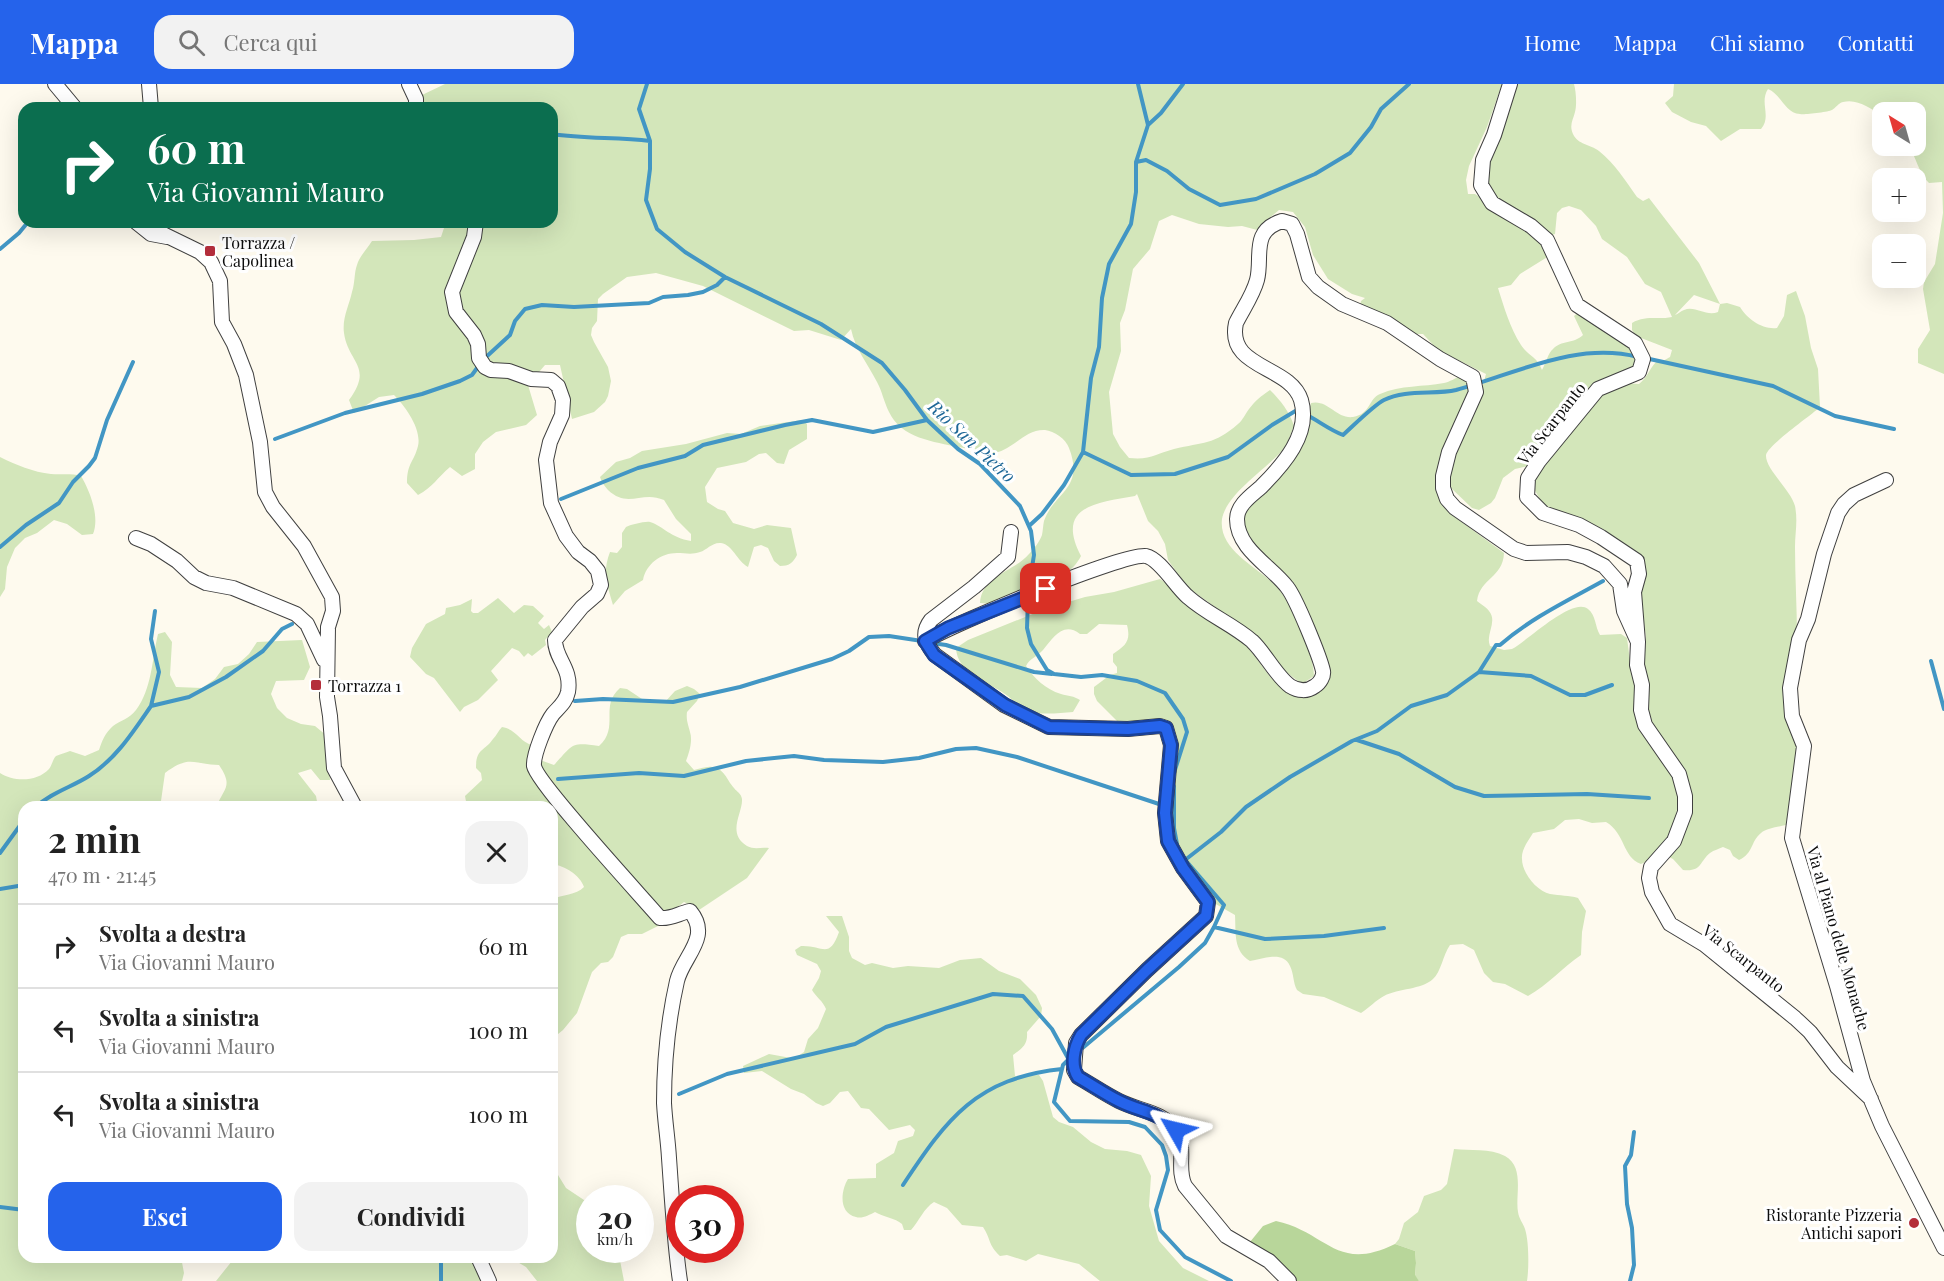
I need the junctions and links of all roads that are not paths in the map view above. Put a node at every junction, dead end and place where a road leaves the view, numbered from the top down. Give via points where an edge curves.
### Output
1 (55, 84) edge
2 (149, 84) edge
3 (409, 84) edge
4 (1510, 84) edge
5 (70, 102) edge
6 (151, 102) edge
7 (416, 102) edge
8 (144, 228) edge
9 (158, 228) edge
10 (475, 228) edge
11 (172, 239) junction
12 (1886, 480) dead end
13 (1011, 532) dead end
14 (136, 538) dead end
15 (925, 641) junction
16 (1638, 642) junction
17 (327, 680) junction
18 (352, 801) edge
19 (1871, 1099) junction
20 (1944, 1248) edge
21 (481, 1263) edge
22 (489, 1281) edge
23 (680, 1281) edge
24 (1289, 1281) edge

1 - 5 street
2 - 6 street
3 - 7 street
4 - 16 street, Via Scarpanto via 1483,160 1481,185 1492,203 1547,240 1577,305 1635,343 1643,359 1639,372 1598,389 1539,460 1528,478 1527,497 1544,513 1579,525 1636,561
8 - 11 street
9 - 11 street
10 - 23 street via 452,292 456,312 474,335 478,358 485,367 551,380 558,386 563,400 562,415 546,460 551,503 566,536 598,571 601,585 555,640 555,649 568,674 568,690 547,725 534,766 562,805 660,918 670,919 690,911 698,920 694,947 678,977 667,1029 664,1105
11 - 17 street via 212,262 220,281 222,322 246,375 260,442 265,492 304,546 332,597
12 - 19 street, Via al Piano delle Monache via 1854,495 1838,513 1799,640 1790,688 1792,716 1804,746 1792,837
13 - 15 street via 1008,556 931,620 926,626
14 - 17 street via 151,544 206,583 233,588 296,614 307,624 324,656
15 - 16 street, Via Scarpanto via 1106,566 1145,556 1156,561 1188,598 1251,640 1288,685 1305,691 1319,682 1323,670 1296,603 1288,588 1249,549 1237,521 1244,502 1291,452 1304,418 1293,386 1248,357 1235,338 1236,322 1257,279 1262,237 1269,227 1282,221 1292,224 1309,277 1329,296 1387,323 1473,376 1476,392 1449,452 1443,476 1447,499 1514,549 1526,553 1568,552 1604,566 1620,584 1624,611
15 - 24 street via 934,655 1005,705 1049,727 1166,728 1171,745 1165,813 1168,841 1208,902 1206,916 1081,1035 1074,1070 1078,1077 1120,1102 1152,1112 1176,1130 1185,1186 1226,1236 1269,1261
16 - 19 street, Via Scarpanto via 1642,717 1679,774 1685,812 1674,841 1651,867 1652,892 1670,924 1705,945 1795,1018
17 - 18 street via 334,768
19 - 20 street, Via Scarpanto
21 - 22 street

